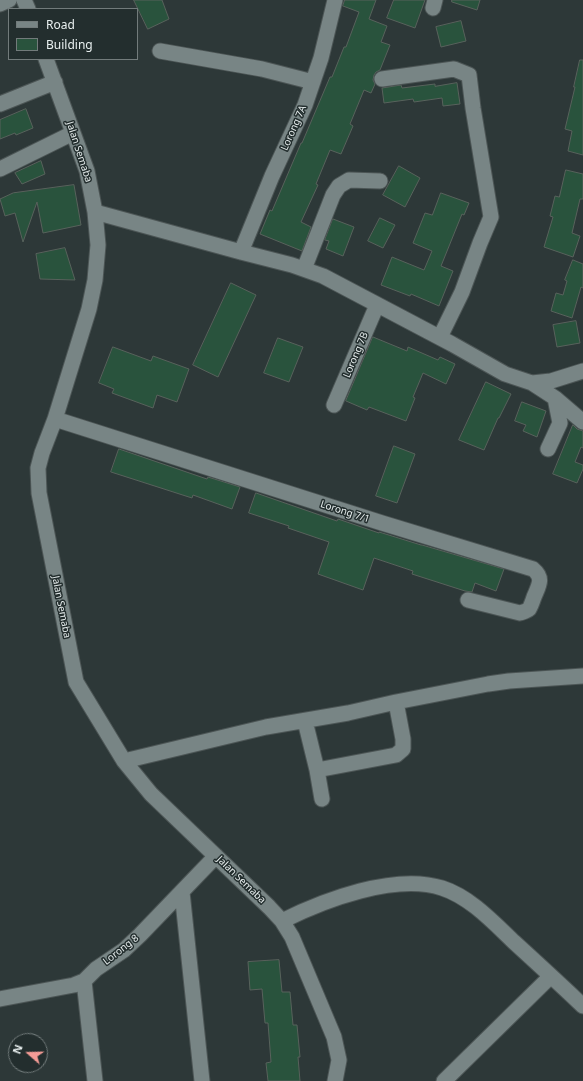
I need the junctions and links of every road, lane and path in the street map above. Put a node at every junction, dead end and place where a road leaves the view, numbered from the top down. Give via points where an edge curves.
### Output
1 (9, 0) edge
2 (335, 0) edge
3 (0, 4) edge
4 (160, 51) dead end
5 (46, 60) edge
6 (382, 79) dead end
7 (55, 82) junction
8 (313, 82) junction
9 (0, 104) edge
10 (73, 133) junction
11 (0, 169) edge
12 (380, 182) dead end
13 (95, 212) junction
14 (241, 252) junction
15 (304, 269) junction
16 (377, 305) junction
17 (440, 337) junction
18 (583, 371) edge
19 (532, 383) junction
20 (555, 398) junction
21 (334, 405) dead end
22 (55, 419) junction
23 (583, 422) edge
24 (548, 449) dead end
25 (468, 600) dead end
26 (583, 676) edge
27 (396, 702) junction
28 (305, 721) junction
29 (124, 761) junction
30 (317, 770) junction
31 (322, 799) dead end
32 (216, 856) junction
33 (182, 892) junction
34 (282, 920) junction
35 (551, 976) junction
36 (84, 981) junction
37 (0, 999) edge
38 (583, 1006) edge
39 (95, 1081) edge
40 (202, 1081) edge
41 (335, 1081) edge
42 (444, 1081) edge

1 - 3 street
2 - 8 street, Lorong 7A
4 - 8 street
5 - 7 street, Jalan Semaba
6 - 17 street via 454,69 469,75 491,217 462,292
7 - 9 street
7 - 10 street, Jalan Semaba
8 - 14 street, Lorong 7A
10 - 11 street
10 - 13 street, Jalan Semaba via 87,171
12 - 15 street via 349,180 339,186 333,195
13 - 14 street
13 - 22 street, Jalan Semaba via 98,245 95,280 89,310
14 - 15 street
15 - 16 street via 323,276
16 - 17 street
16 - 21 street, Lorong 7B
17 - 19 street via 505,374
18 - 19 street via 551,381
19 - 20 street
20 - 23 street
20 - 24 street via 560,423
22 - 25 street, Lorong 7/1 via 533,569 540,578 529,608 520,613
22 - 29 street, Jalan Semaba via 38,468 39,494 73,670 76,682
26 - 27 street via 509,681
27 - 28 street
27 - 30 street via 403,749 396,754
28 - 29 street via 266,727
28 - 30 street
29 - 32 street, Jalan Semaba via 151,794
30 - 31 street
32 - 33 street, Lorong 8
32 - 34 street, Jalan Semaba
33 - 36 street, Lorong 8 via 124,950
33 - 40 street
34 - 35 street via 356,892 384,886 424,884 443,888 460,896 481,911
34 - 41 street, Jalan Semaba via 292,937 334,1037 339,1060
35 - 38 street
35 - 42 street
36 - 37 street, Lorong 8
36 - 39 street

